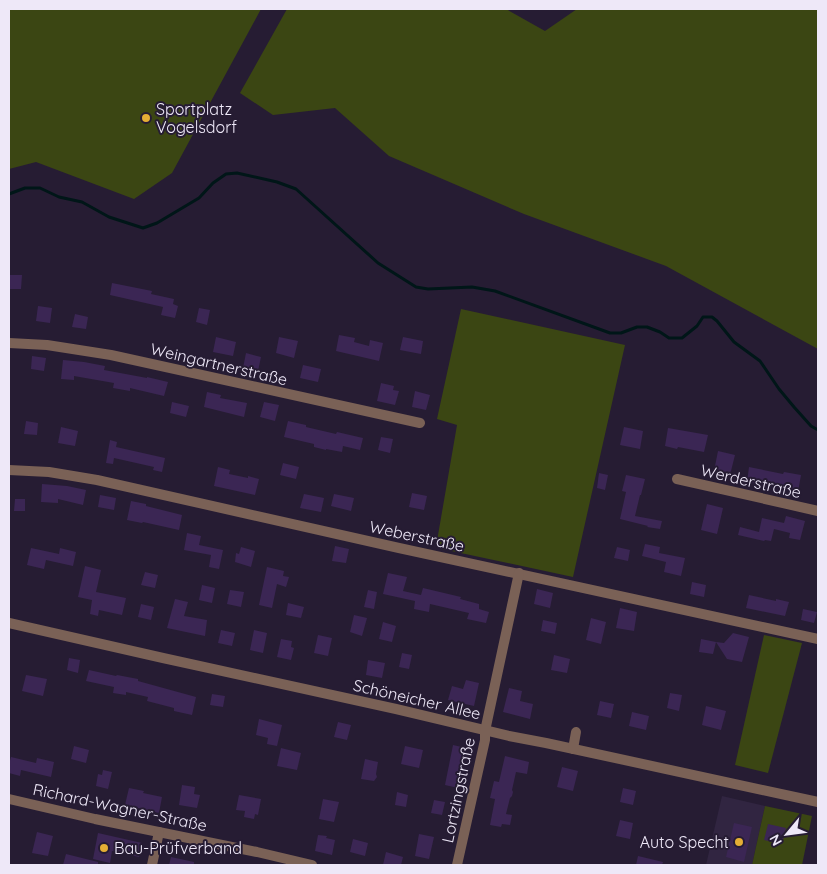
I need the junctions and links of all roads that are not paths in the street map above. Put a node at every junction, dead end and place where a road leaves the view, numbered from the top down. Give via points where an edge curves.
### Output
1 (9, 343) edge
2 (420, 423) dead end
3 (9, 470) edge
4 (677, 479) dead end
5 (818, 511) edge
6 (519, 574) junction
7 (9, 623) edge
8 (818, 639) edge
9 (485, 731) junction
10 (576, 732) dead end
11 (573, 749) junction
12 (9, 798) edge
13 (818, 802) edge
14 (159, 832) junction
15 (152, 865) edge
16 (312, 865) edge
17 (458, 865) edge

1 - 2 street, Weingartnerstraße via 111,355
3 - 6 street, Weberstraße via 50,472 97,480
4 - 5 street, Werderstraße
6 - 8 street, Weberstraße
6 - 9 street, Lortzingstraße
7 - 9 street, Schöneicher Allee
9 - 11 street, Schöneicher Allee
9 - 17 street, Lortzingstraße
10 - 11 street
11 - 13 street, Schöneicher Allee
12 - 14 street, Richard-Wagner-Straße
14 - 15 street
14 - 16 street, Richard-Wagner-Straße

